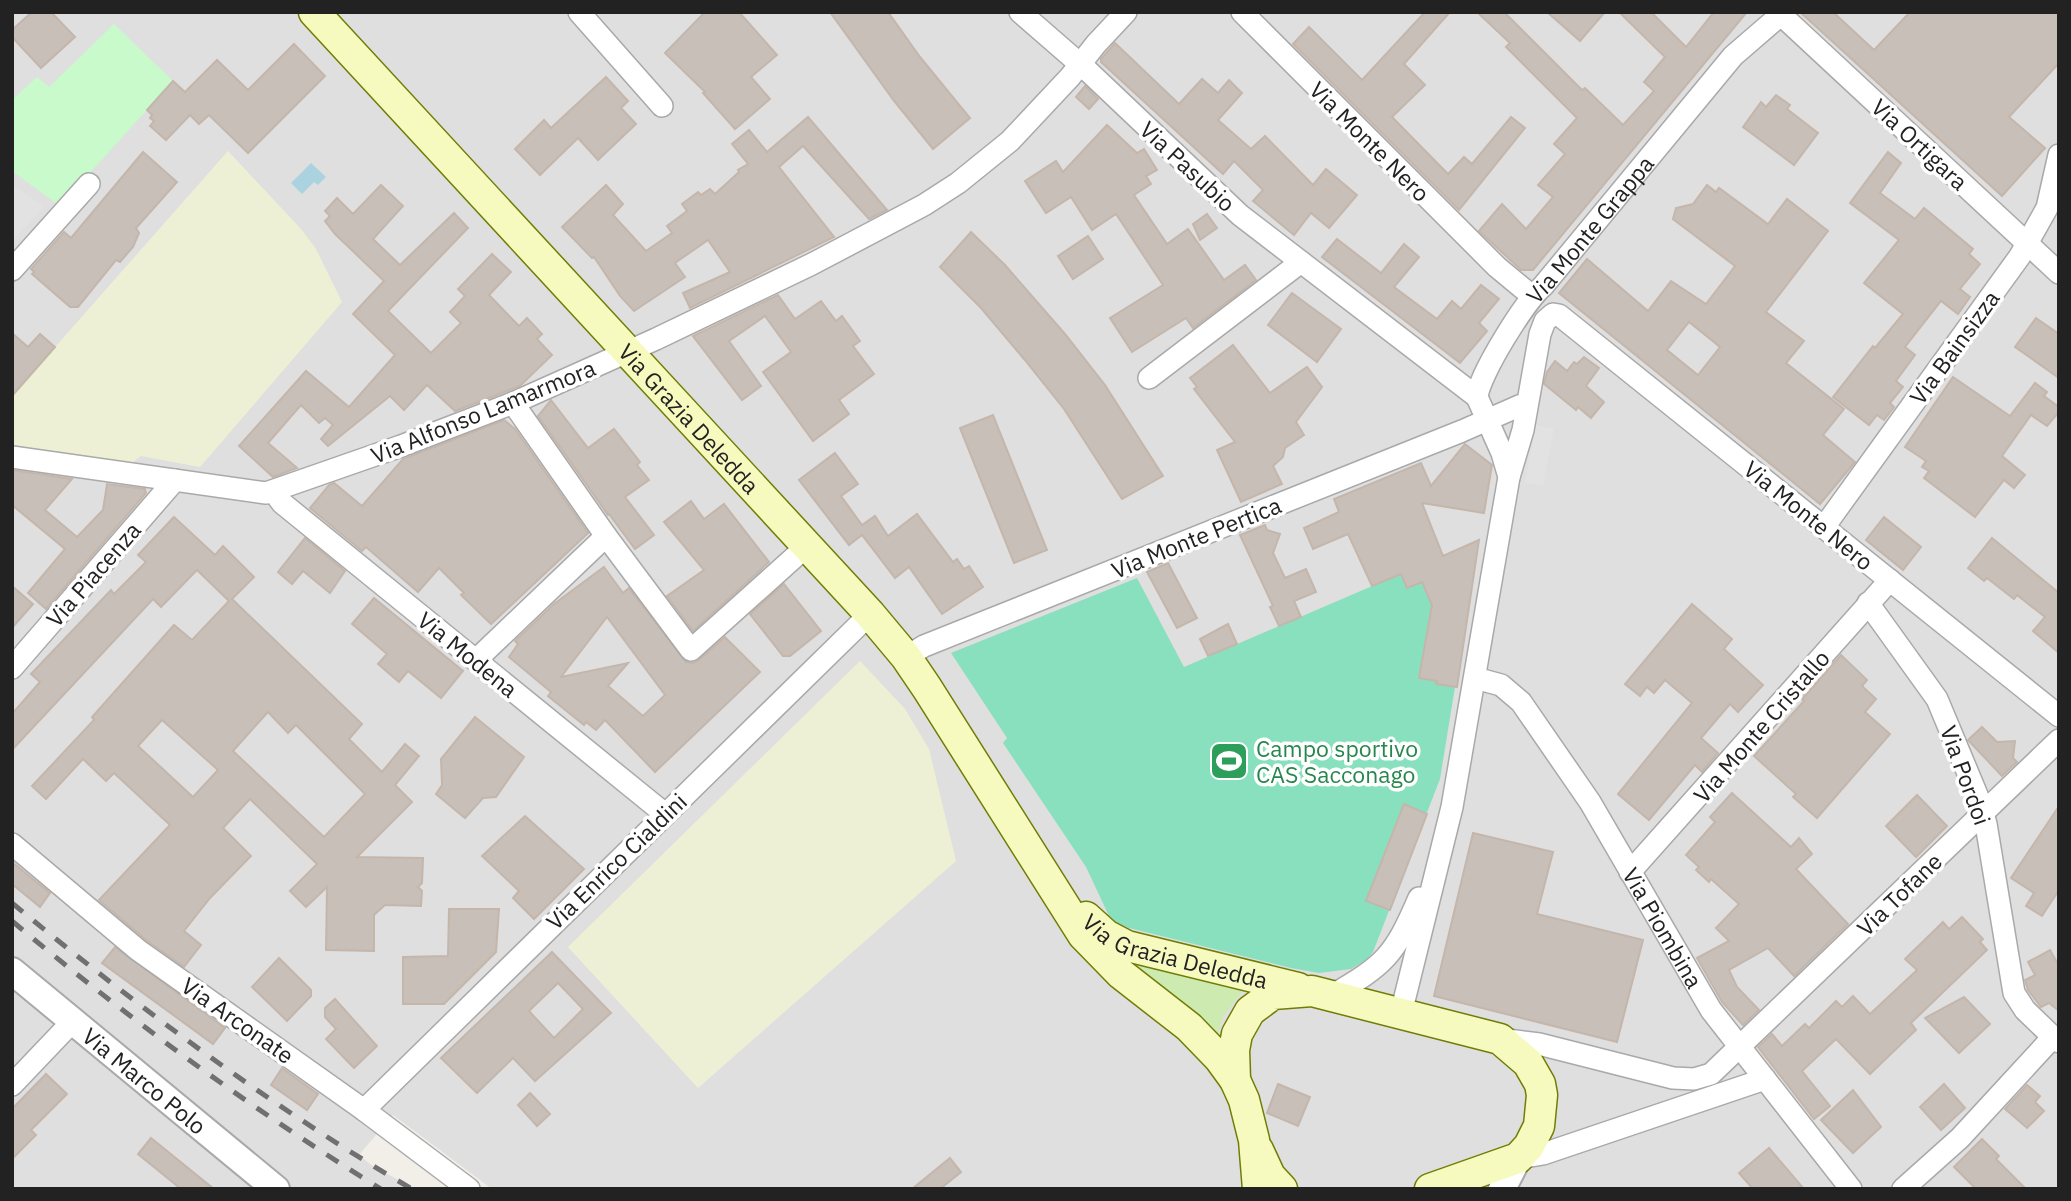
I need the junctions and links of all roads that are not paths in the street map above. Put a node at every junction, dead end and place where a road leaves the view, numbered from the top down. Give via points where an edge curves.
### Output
1 (314, 12) edge
2 (579, 12) edge
3 (1020, 12) edge
4 (1126, 12) edge
5 (1242, 12) edge
6 (1781, 13) edge
7 (1080, 64) junction
8 (662, 106) dead end
9 (2059, 155) edge
10 (89, 184) dead end
11 (2027, 244) junction
12 (1301, 262) junction
13 (12, 270) edge
14 (2059, 273) edge
15 (1532, 296) junction
16 (1559, 315) joint
17 (1502, 346) junction
18 (629, 351) junction
19 (1537, 353) junction
20 (1149, 378) dead end
21 (1476, 397) junction
22 (513, 403) junction
23 (1527, 405) junction
24 (1487, 419) junction
25 (12, 457) edge
26 (1509, 477) junction
27 (175, 480) junction
28 (274, 492) junction
29 (1824, 527) junction
30 (606, 536) junction
31 (808, 545) junction
32 (1890, 580) junction
33 (1868, 603) junction
34 (870, 614) junction
35 (906, 657) junction
36 (476, 660) junction
37 (12, 668) edge
38 (1475, 678) junction
39 (2059, 716) edge
40 (2059, 740) edge
41 (1983, 813) junction
42 (665, 814) junction
43 (12, 844) edge
44 (1443, 845) junction
45 (1031, 849) junction
46 (1630, 872) junction
47 (12, 971) edge
48 (1322, 993) junction
49 (1401, 1013) junction
50 (73, 1021) junction
51 (1500, 1039) junction
52 (2056, 1039) edge
53 (1740, 1047) junction
54 (1765, 1079) junction
55 (1236, 1080) junction
56 (12, 1085) edge
57 (364, 1110) junction
58 (1254, 1140) junction
59 (1518, 1158) junction
60 (276, 1189) edge
61 (470, 1189) edge
62 (1258, 1189) edge
63 (1282, 1189) edge
64 (1430, 1189) edge
65 (1502, 1189) edge
66 (1852, 1189) edge
67 (1903, 1189) edge

1 - 18 main road, Via Grazia Deledda
2 - 8 street
3 - 7 street, Via Pasubio
4 - 7 street, Via Alfonso Lamarmora
5 - 15 street, Via Monte Nero via 1496,267
6 - 11 street, Via Ortigara
6 - 15 street, Via Monte Grappa via 1733,57
7 - 12 street, Via Pasubio via 1240,215
7 - 18 street, Via Alfonso Lamarmora via 1010,141 925,205
9 - 11 street, Via Bainsizza via 2047,208
10 - 13 street
11 - 14 street, Via Ortigara
11 - 29 street, Via Bainsizza
12 - 20 street
12 - 21 street, Via Pasubio
15 - 17 street, Via Monte Grappa
16 - 19 street, Via Monte Grappa via 1551,314 1545,321
16 - 29 street, Via Monte Nero
17 - 19 street via 1522,343
17 - 21 street, Via Monte Grappa
18 - 22 street, Via Alfonso Lamarmora
18 - 31 main road, Via Grazia Deledda
19 - 23 street, Via Monte Grappa
21 - 24 street, Via Monte Grappa
22 - 28 street, Via Alfonso Lamarmora
22 - 30 street
23 - 24 street, Via Monte Pertica
23 - 26 street, Via Monte Grappa
24 - 26 street, Via Monte Grappa
24 - 35 street, Via Monte Pertica
25 - 27 street, Via Alfonso Lamarmora
26 - 38 street, Via Monte Grappa
27 - 28 street, Via Alfonso Lamarmora
27 - 37 street, Via Piacenza
28 - 36 street, Via Modena
29 - 32 street, Via Monte Nero
30 - 31 street via 691,650
30 - 36 street
31 - 34 main road, Via Grazia Deledda
32 - 33 street, Via Monte Cristallo
32 - 39 street, Via Monte Nero
33 - 41 street, Via Pordoi via 1937,699
33 - 46 street, Via Monte Cristallo
34 - 35 main road, Via Grazia Deledda
34 - 42 street, Via Enrico Cialdini
35 - 45 main road, Via Grazia Deledda
36 - 42 street, Via Modena
38 - 44 street, Via Monte Grappa
38 - 46 street, Via Piombina via 1501,685 1521,702 1582,790
40 - 41 street, Via Tofane
41 - 52 street, Via Pordoi via 2014,993
41 - 53 street, Via Tofane
42 - 57 street, Via Enrico Cialdini
43 - 57 street, Via Arconate via 138,950
44 - 48 street, Via Monte Grappa via 1398,945 1373,970
44 - 49 street, Via Monte Grappa
45 - 48 main road, Via Grazia Deledda via 1086,916 1116,941
45 - 55 main road, Via Grazia Deledda via 1096,949 1189,1027
46 - 53 street, Via Piombina via 1704,1000
47 - 50 street, Via Marco Polo
48 - 49 main road, Via Monte Grappa
48 - 55 main road, Via Monte Grappa via 1273,994 1250,1011 1237,1034
49 - 51 main road
50 - 56 street
50 - 60 street, Via Marco Polo
51 - 53 street, Via Tofane via 1688,1079 1711,1074
51 - 59 main road via 1528,1063 1542,1095 1539,1126
52 - 67 street, Via Pordoi via 1975,1124
53 - 54 street, Via Piombina
54 - 59 street via 1544,1154
54 - 66 street, Via Piombina
55 - 58 main road, Via Monte Grappa
57 - 61 street, Via Arconate
58 - 62 main road, Via Monte Grappa
58 - 63 main road, Via Monte Grappa via 1270,1176
59 - 64 main road
59 - 65 street

